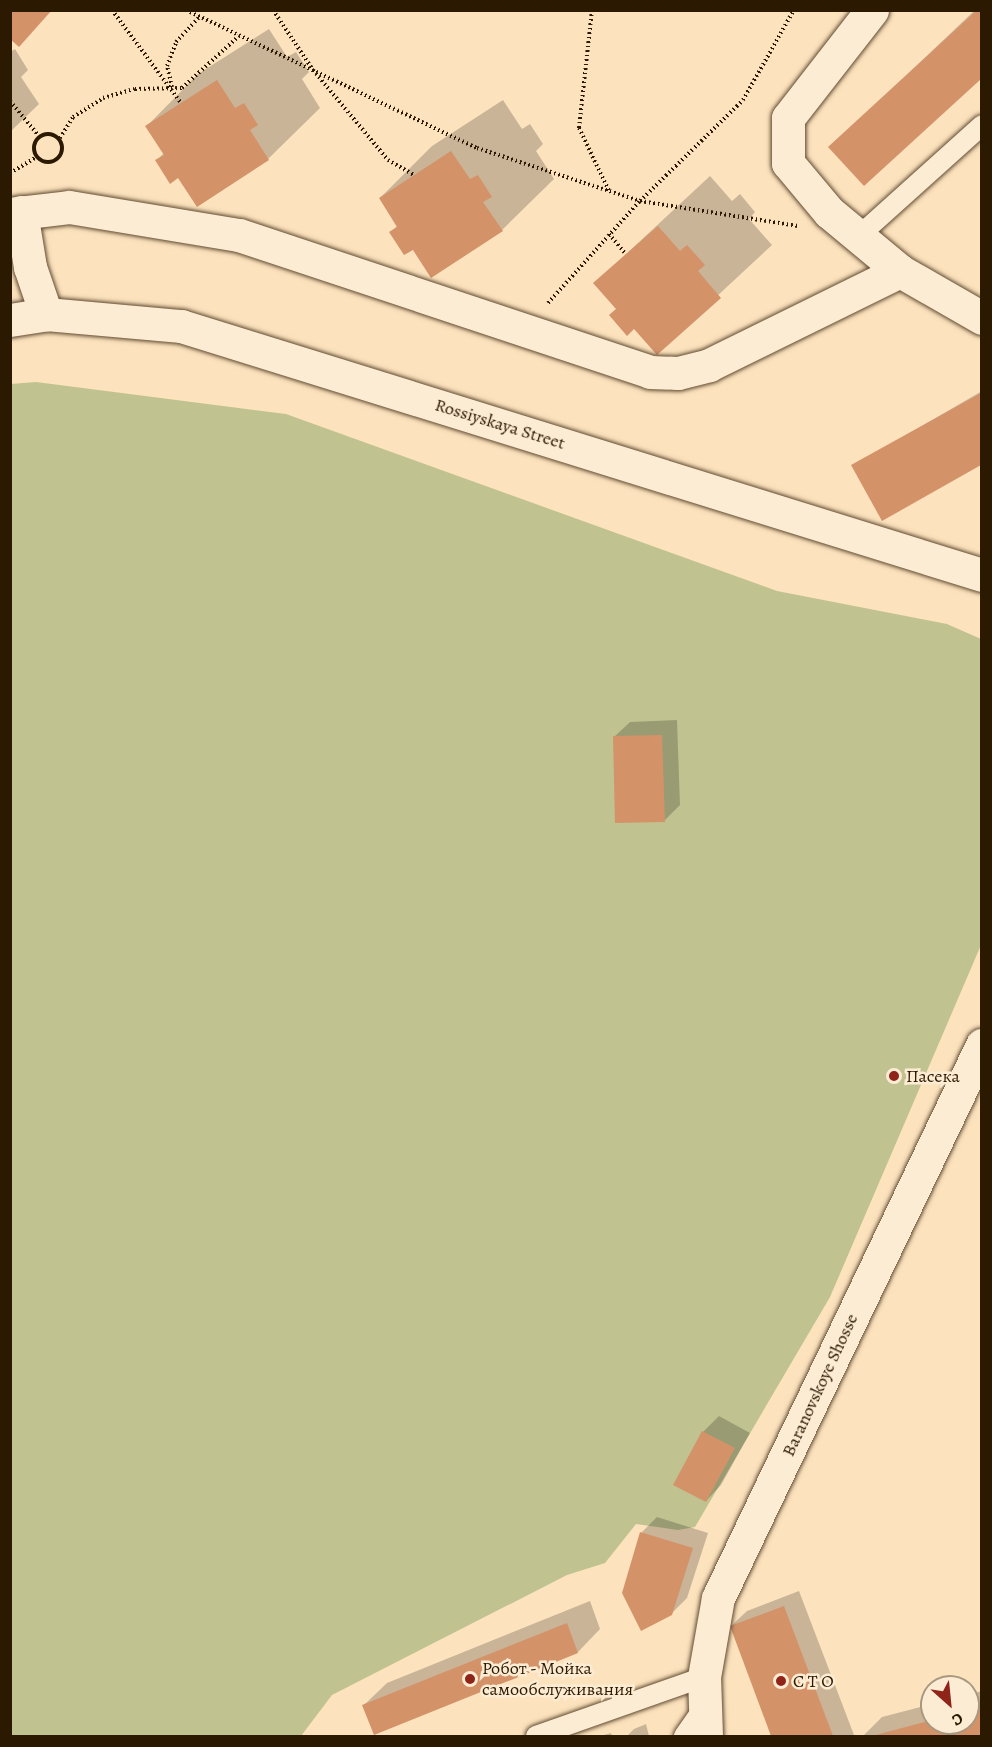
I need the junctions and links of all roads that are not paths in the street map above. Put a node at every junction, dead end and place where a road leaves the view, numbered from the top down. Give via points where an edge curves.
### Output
1 (872, 10) edge
2 (981, 125) edge
3 (16, 213) edge
4 (860, 235) junction
5 (900, 271) junction
6 (46, 314) junction
7 (981, 318) edge
8 (10, 320) edge
9 (981, 575) edge
10 (981, 1045) edge
11 (704, 1677) junction
12 (704, 1723) edge
13 (536, 1737) edge
14 (684, 1737) edge

1 - 4 main road via 788,118 789,163 829,212
2 - 4 lane
3 - 5 main road via 69,207 239,235 650,372 678,373 709,365
3 - 6 main road
4 - 5 main road
5 - 7 main road
6 - 8 main road, Rossiyskaya Street
6 - 9 main road, Rossiyskaya Street via 181,326
10 - 11 main road, Baranovskoye Shosse via 718,1598 708,1636
11 - 12 main road, Baranovskoye Shosse
11 - 13 lane
12 - 14 lane

